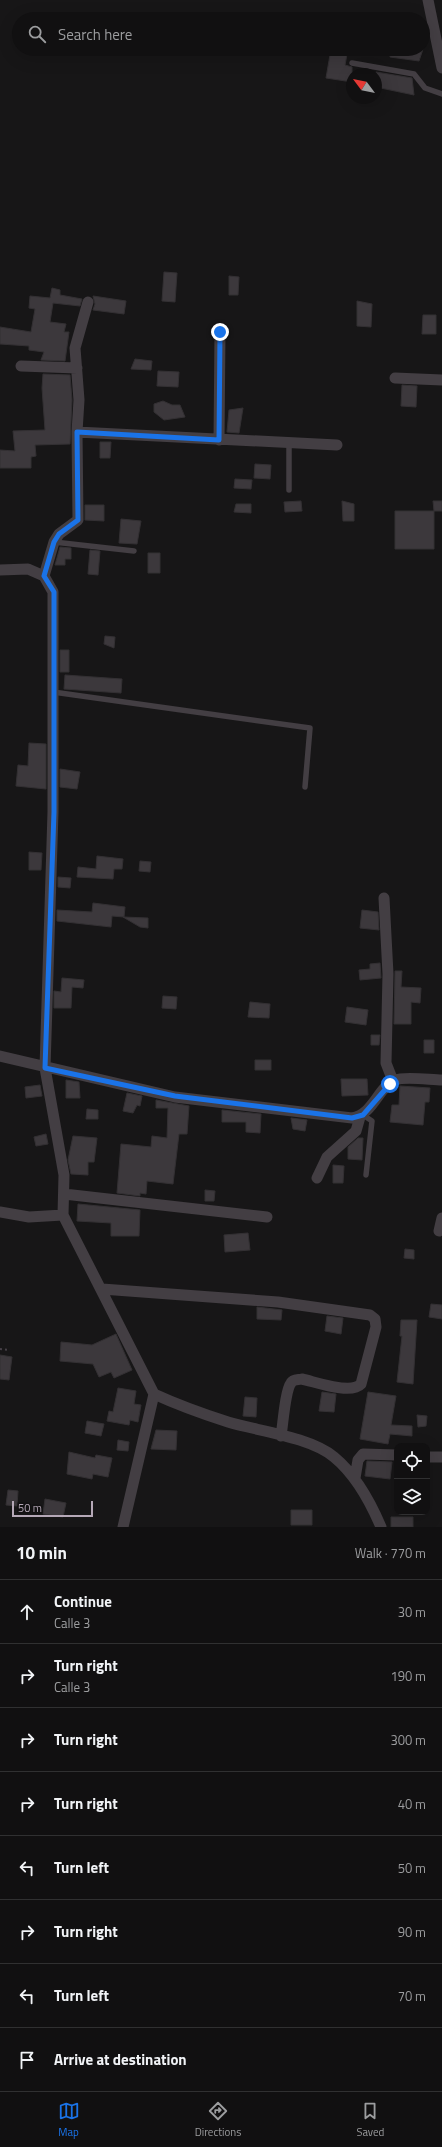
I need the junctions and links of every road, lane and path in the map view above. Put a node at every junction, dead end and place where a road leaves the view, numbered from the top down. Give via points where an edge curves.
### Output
1 (428, 0) edge
2 (352, 63) dead end
3 (442, 68) edge
4 (442, 94) edge
5 (88, 302) dead end
6 (220, 332) dead end
7 (21, 366) dead end
8 (77, 368) junction
9 (395, 378) dead end
10 (442, 380) edge
11 (77, 432) junction
12 (219, 440) junction
13 (289, 443) junction
14 (337, 445) dead end
15 (289, 490) dead end
16 (54, 542) junction
17 (134, 551) dead end
18 (0, 570) edge
19 (44, 576) junction
20 (53, 692) junction
21 (305, 787) dead end
22 (384, 898) dead end
23 (0, 1056) edge
24 (45, 1068) junction
25 (442, 1080) edge
26 (393, 1081) junction
27 (361, 1116) junction
28 (366, 1175) dead end
29 (318, 1178) dead end
30 (64, 1194) junction
31 (0, 1212) edge
32 (64, 1215) junction
33 (267, 1217) dead end
34 (442, 1218) edge
35 (439, 1231) dead end
36 (102, 1289) junction
37 (0, 1349) edge
38 (10, 1350) dead end
39 (154, 1394) junction
40 (281, 1436) junction
41 (394, 1455) edge
42 (430, 1457) edge
43 (442, 1457) edge
44 (355, 1478) junction
45 (123, 1527) edge
46 (381, 1527) edge

1 - 3 street
2 - 4 lane via 414,74 425,88
5 - 8 street via 75,348
6 - 12 street
7 - 8 street
8 - 11 street
9 - 10 street
11 - 12 street
11 - 16 street via 78,520 59,534
12 - 13 street
13 - 14 street
13 - 15 lane
16 - 17 lane
16 - 19 street
18 - 19 street via 28,569
19 - 20 street via 54,592
20 - 21 lane via 310,728
20 - 24 street via 54,812
22 - 26 street via 388,974 386,1063
23 - 24 street
24 - 27 street via 175,1096 352,1118
24 - 30 street via 64,1175
25 - 26 street
26 - 27 street
27 - 28 lane via 372,1121
27 - 29 street via 356,1131 327,1157
30 - 32 street
30 - 33 street
31 - 32 street via 29,1217
32 - 36 street
34 - 35 street
36 - 39 street
36 - 40 street via 278,1302 370,1315 376,1327 361,1384 357,1388 348,1389 302,1379 295,1380 288,1392
37 - 38 path
39 - 40 street via 228,1422
39 - 45 street
40 - 44 street via 315,1446 333,1456
41 - 44 street via 363,1454 358,1460
42 - 43 street
44 - 46 street

